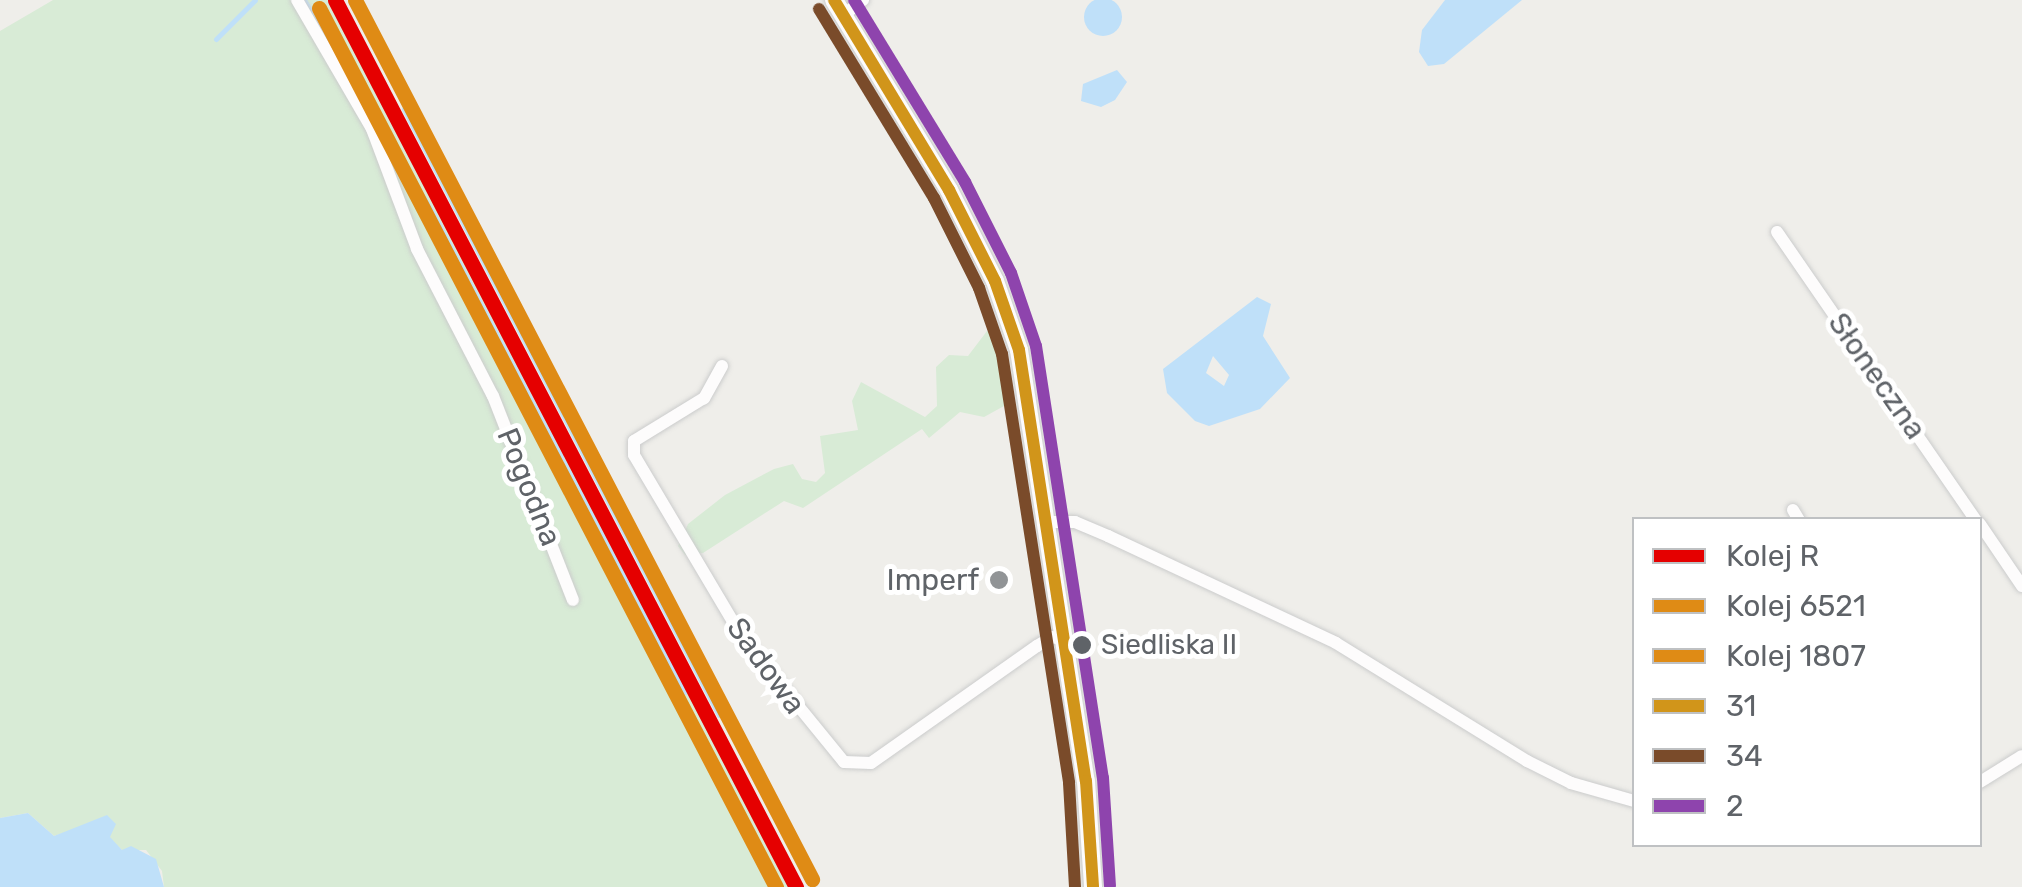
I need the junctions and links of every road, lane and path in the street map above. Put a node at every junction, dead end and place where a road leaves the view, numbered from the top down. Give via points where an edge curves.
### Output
1 (297, 0) edge
2 (863, 0) edge
3 (839, 7) edge
4 (1778, 232) dead end
5 (722, 366) dead end
6 (1975, 517) edge
7 (1045, 522) junction
8 (1982, 528) edge
9 (2022, 586) edge
10 (574, 600) dead end
11 (1064, 640) junction
12 (2022, 756) edge
13 (1982, 781) edge
14 (1632, 800) edge
15 (1093, 887) edge

1 - 10 street, Pogodna via 372,129 417,248 493,396
2 - 3 street
3 - 7 main road via 917,131 1002,298 1022,365
4 - 6 street, Słoneczna
5 - 11 street, Sadowa via 704,398 634,441 634,454 742,638 844,762 871,763 1037,646 1052,637
7 - 11 main road
7 - 14 street via 1092,529 1336,643 1527,761 1571,784
8 - 9 street, Słoneczna
11 - 15 main road via 1093,832
12 - 13 street

